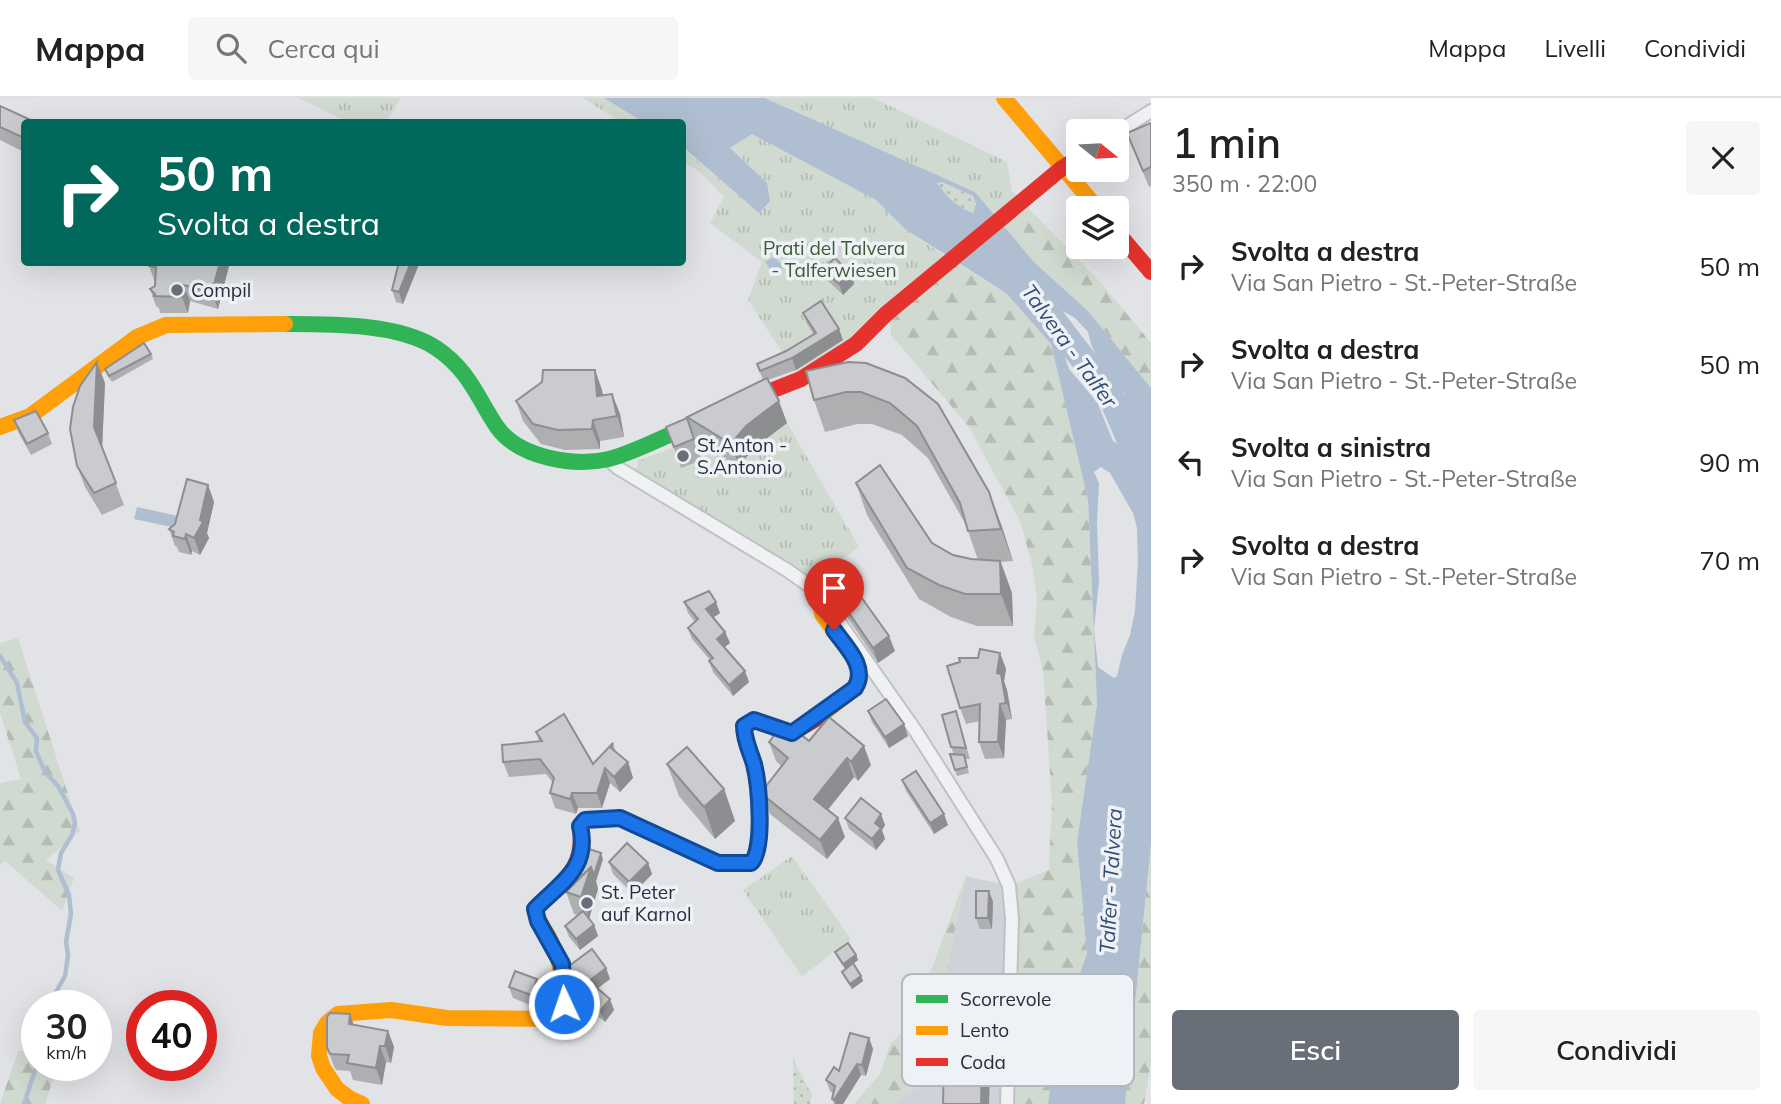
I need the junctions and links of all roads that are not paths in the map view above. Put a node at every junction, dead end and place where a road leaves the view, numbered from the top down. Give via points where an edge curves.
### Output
1 (1004, 98) edge
2 (1151, 111) edge
3 (1129, 125) edge
4 (1066, 166) edge
5 (1062, 168) junction
6 (1086, 196) edge
7 (1129, 246) edge
8 (1151, 272) edge
9 (735, 407) edge
10 (699, 423) edge
11 (0, 427) edge
12 (608, 459) junction
13 (818, 592) junction
14 (1011, 974) edge
15 (1007, 1086) edge
16 (362, 1104) edge
17 (1007, 1104) edge

1 - 5 street
2 - 3 street
4 - 5 street
5 - 6 street
5 - 9 street via 856,344 801,379
7 - 8 street
10 - 12 street
11 - 12 street via 30,416 137,337 166,325 344,324 403,334 435,348 460,369 498,428 529,452 564,461
12 - 13 street
13 - 14 street via 997,859 1010,894
13 - 16 street via 822,614 856,661 860,679 855,688 792,733 754,720 744,726 758,798 754,861 721,864 620,818 585,820 580,826 583,838 577,863 560,888 535,909 562,964 565,994 560,1017 447,1018 391,1010 338,1014 320,1032 316,1048 322,1066 346,1097
15 - 17 street

